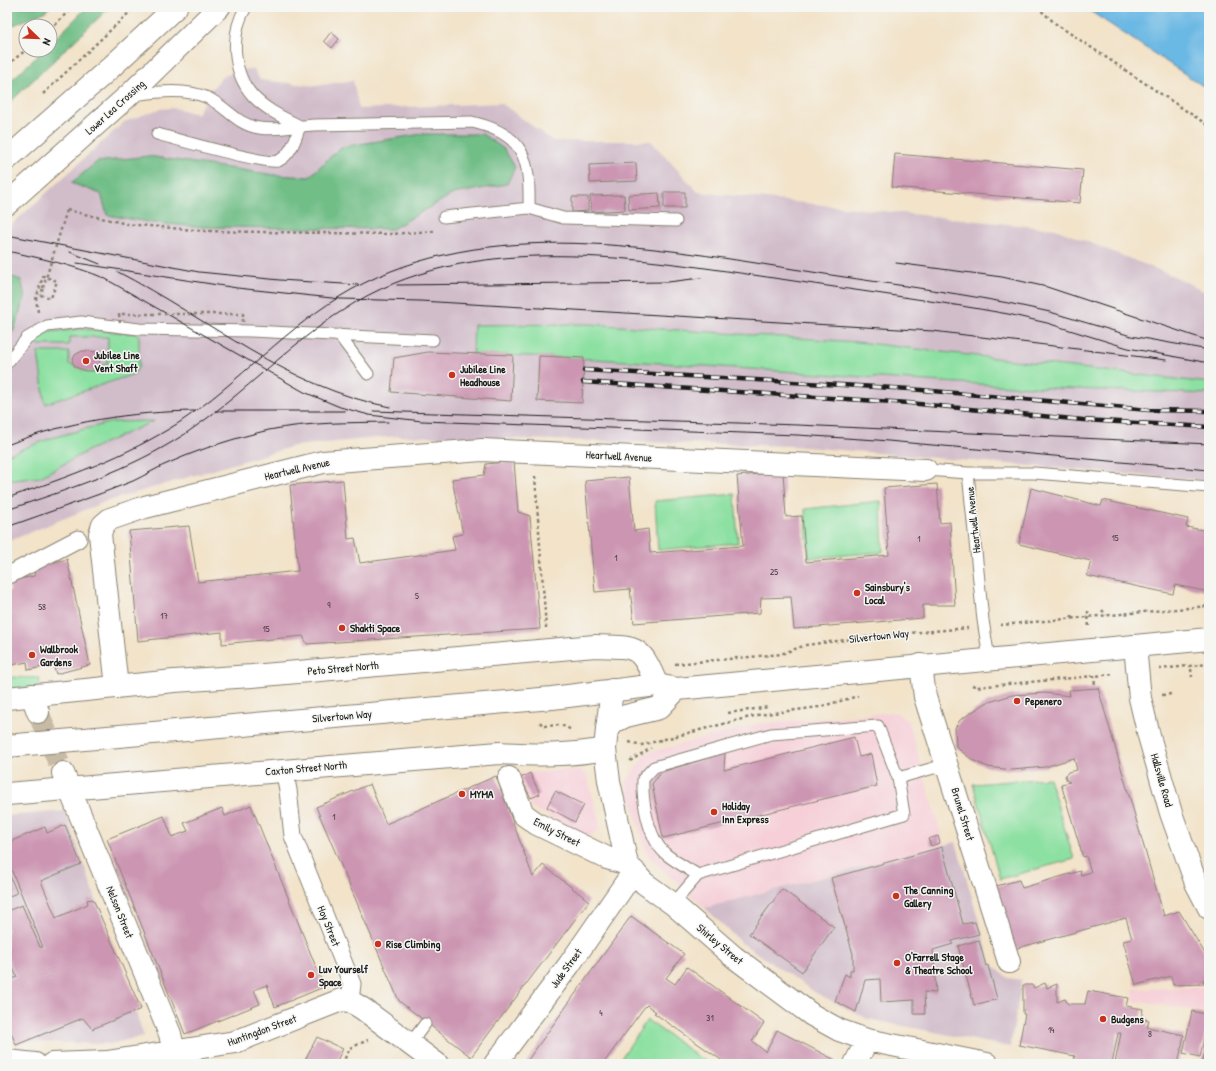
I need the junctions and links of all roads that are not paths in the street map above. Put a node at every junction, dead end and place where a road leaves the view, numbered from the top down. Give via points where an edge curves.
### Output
1 (176, 7) edge
2 (219, 7) edge
3 (246, 7) edge
4 (129, 95) junction
5 (300, 126) junction
6 (157, 134) dead end
7 (7, 159) edge
8 (7, 204) edge
9 (528, 208) junction
10 (444, 216) road end
11 (676, 221) dead end
12 (339, 336) junction
13 (433, 340) dead end
14 (7, 363) edge
15 (368, 374) dead end
16 (926, 470) joint
17 (968, 473) junction
18 (1209, 487) edge
19 (100, 534) junction
20 (78, 539) joint
21 (7, 576) edge
22 (1209, 639) edge
23 (1135, 646) junction
24 (989, 659) junction
25 (921, 665) junction
26 (661, 680) junction
27 (117, 686) junction
28 (612, 690) junction
29 (7, 698) edge
30 (606, 739) junction
31 (7, 746) edge
32 (948, 764) junction
33 (284, 769) junction
34 (509, 778) dead end
35 (898, 778) junction
36 (66, 780) junction
37 (7, 794) edge
38 (631, 868) junction
39 (698, 875) junction
40 (672, 904) junction
41 (1209, 908) edge
42 (1009, 962) dead end
43 (350, 1001) junction
44 (425, 1024) dead end
45 (867, 1040) junction
46 (410, 1044) junction
47 (174, 1052) junction
48 (7, 1062) edge
49 (35, 1064) edge
50 (52, 1064) edge
51 (437, 1064) edge
52 (495, 1064) edge
53 (855, 1064) edge
54 (987, 1064) edge

1 - 7 main road
2 - 4 main road, Lower Lea Crossing
3 - 5 lane via 238,19 235,47 239,70 253,96 265,107
4 - 5 lane via 162,91 187,93 207,98 248,126 261,129
4 - 8 main road, Lower Lea Crossing
5 - 6 lane via 294,143 285,156 276,162 237,155
5 - 9 lane via 472,122 492,126 509,136 524,155 530,179
9 - 10 lane
9 - 11 lane via 563,218
12 - 13 lane
12 - 14 lane via 139,329 81,322 47,326 27,338
12 - 15 lane
16 - 17 lane, Heartwell Avenue
16 - 19 main road, Heartwell Avenue via 482,450 323,462 145,507 110,519 103,525
17 - 18 lane via 1034,474
17 - 24 lane, Heartwell Avenue
19 - 20 lane
19 - 27 main road
20 - 21 street
22 - 23 main road, Silvertown Way
23 - 24 main road, Silvertown Way
23 - 41 main road, Hallsville Road via 1141,704 1149,736 1171,813 1196,883
24 - 25 main road, Silvertown Way
25 - 26 main road, Silvertown Way
25 - 32 main road, Brunel Street via 926,697
26 - 27 main road, Peto Street North via 643,655 636,650 548,642
26 - 28 main road, Silvertown Way
26 - 30 main road via 659,708 616,720
27 - 29 main road, Peto Street North via 35,704
28 - 30 main road
28 - 31 main road, Silvertown Way, bridge via 552,698
30 - 33 main road, Caxton Street North via 570,754 499,753
30 - 38 main road via 609,781
32 - 35 lane
32 - 42 main road, Brunel Street
33 - 36 main road, Caxton Street North via 231,776
33 - 43 street, Hoy Street via 293,836 352,984
34 - 38 main road, Emily Street via 523,814 537,824
35 - 39 lane via 904,814
35 - 39 lane via 878,726 771,734 654,767 643,779 642,794 653,838 666,854
36 - 37 main road, Caxton Street North
36 - 47 main road, Nelson Street via 170,1034
38 - 40 main road, Shirley Street via 644,883
38 - 52 main road, Jude Street via 569,965
39 - 40 lane
40 - 45 main road, Shirley Street via 734,957 812,1015 839,1030
43 - 46 main road
43 - 47 main road, Huntingdon Street via 341,1000 235,1042
44 - 46 lane
45 - 53 main road
45 - 54 main road, Shirley Street
46 - 51 main road
47 - 50 main road, Huntingdon Street via 107,1062
48 - 49 main road

